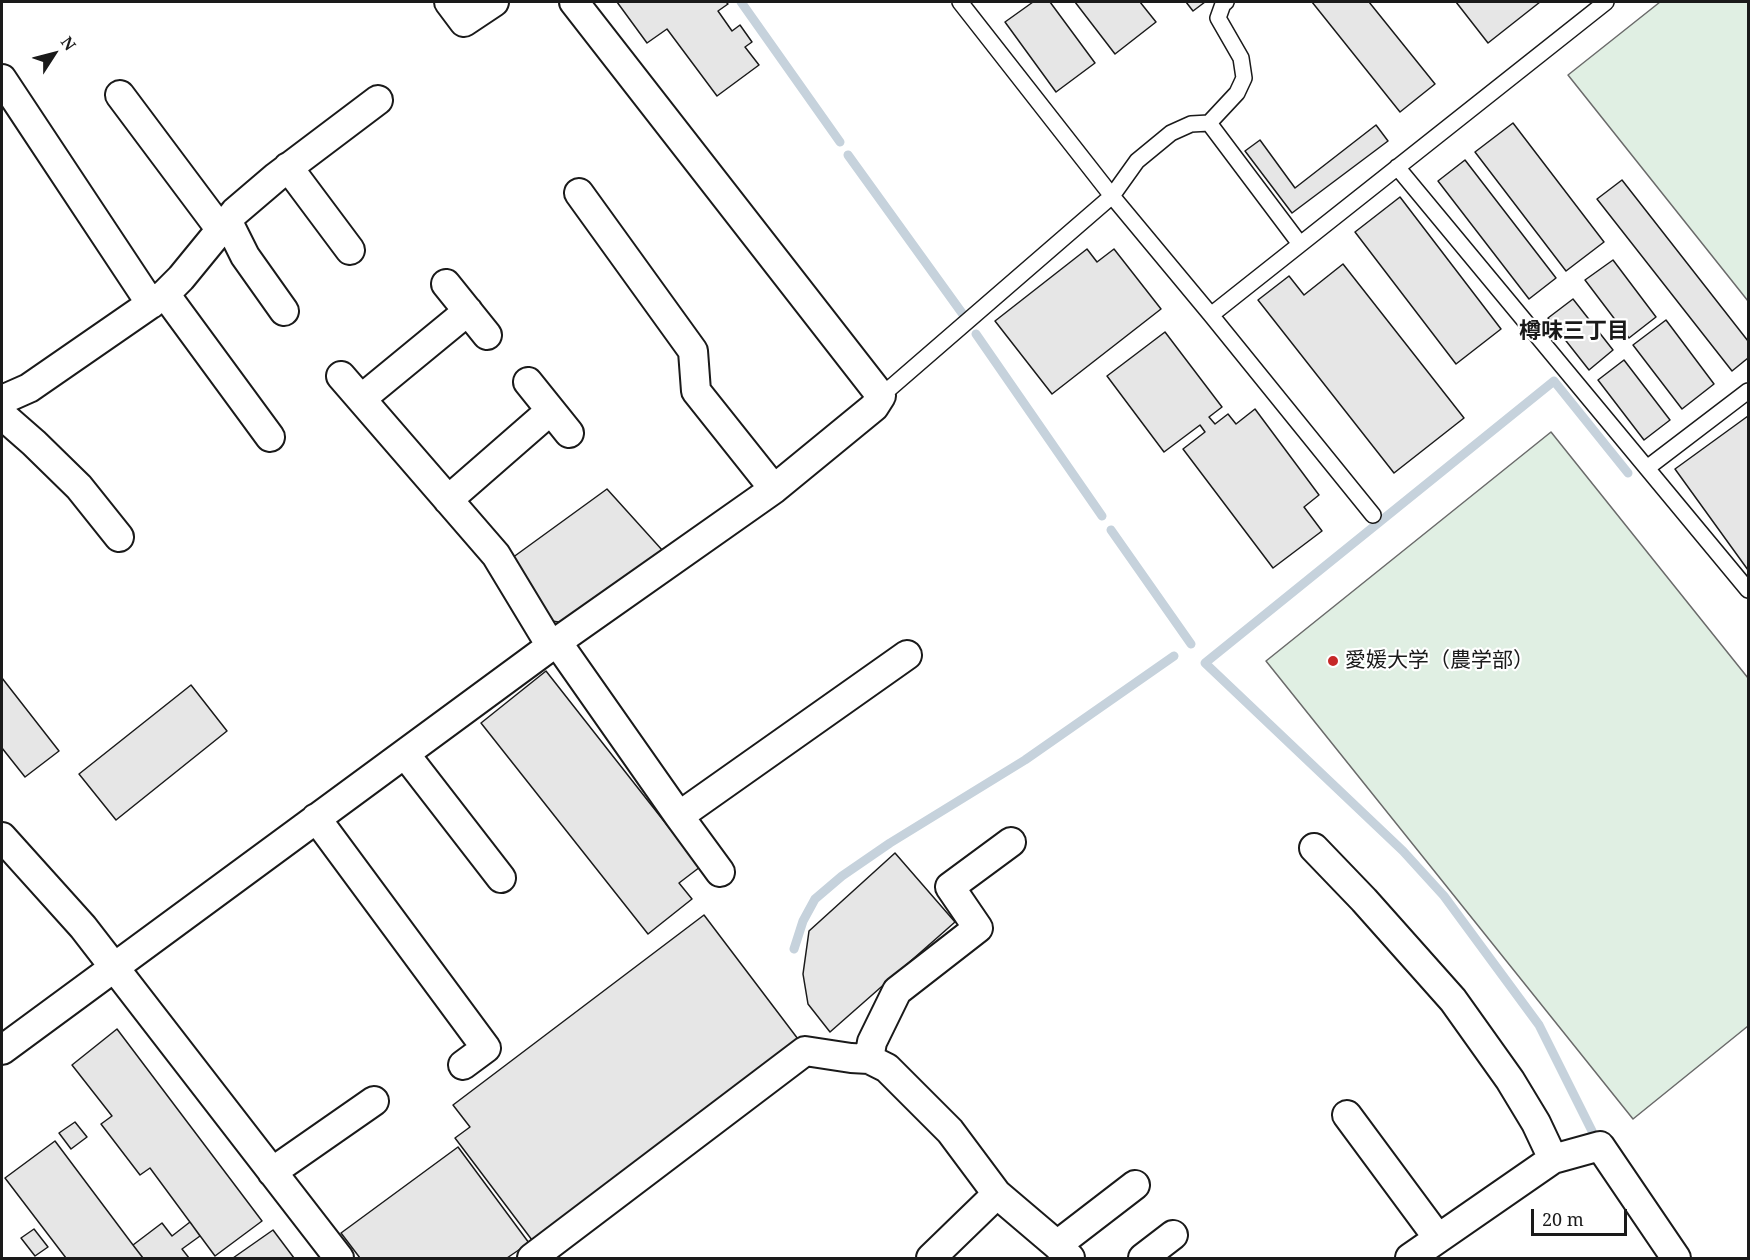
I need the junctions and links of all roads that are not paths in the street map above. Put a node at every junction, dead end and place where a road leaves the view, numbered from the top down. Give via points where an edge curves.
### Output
1 (449, 2) edge
2 (494, 2) edge
3 (574, 2) edge
4 (960, 2) edge
5 (1226, 2) edge
6 (1606, 2) edge
7 (2, 78) edge
8 (120, 95) dead end
9 (378, 100) dead end
10 (1209, 123) junction
11 (288, 167) junction
12 (1397, 167) junction
13 (579, 193) dead end
14 (1112, 196) junction
15 (224, 226) junction
16 (1300, 244) junction
17 (350, 250) dead end
18 (446, 284) dead end
19 (158, 299) junction
20 (284, 311) dead end
21 (468, 311) junction
22 (1211, 315) junction
23 (487, 335) dead end
24 (341, 376) dead end
25 (528, 382) dead end
26 (1749, 391) edge
27 (881, 396) junction
28 (362, 399) junction
29 (2, 400) edge
30 (550, 411) junction
31 (2, 414) edge
32 (569, 433) dead end
33 (270, 437) dead end
34 (1647, 468) junction
35 (774, 489) junction
36 (448, 500) junction
37 (1373, 515) dead end
38 (120, 537) dead end
39 (1749, 590) edge
40 (554, 644) junction
41 (907, 655) dead end
42 (405, 754) junction
43 (679, 816) junction
44 (316, 818) junction
45 (2, 837) edge
46 (1011, 842) dead end
47 (1314, 848) dead end
48 (720, 872) dead end
49 (501, 878) dead end
50 (113, 968) junction
51 (2, 1050) edge
52 (869, 1059) junction
53 (463, 1065) dead end
54 (374, 1101) dead end
55 (1347, 1115) dead end
56 (1553, 1159) junction
57 (272, 1172) junction
58 (1135, 1185) dead end
59 (997, 1194) junction
60 (1173, 1235) dead end
61 (1438, 1238) junction
62 (1064, 1252) edge
63 (339, 1258) edge
64 (532, 1258) edge
65 (931, 1258) edge
66 (1143, 1258) edge
67 (1410, 1258) edge
68 (1676, 1258) edge

1 - 2 street via 464,21
3 - 27 street
4 - 14 lane
5 - 10 lane via 1218,18 1241,58 1244,78 1237,93
6 - 12 lane
7 - 19 street
8 - 15 street
9 - 11 street
10 - 14 lane via 1191,124 1171,133 1137,161
10 - 16 lane
11 - 15 street
11 - 17 street
12 - 16 lane
12 - 34 lane
13 - 35 street via 693,351 696,391
14 - 22 lane
14 - 27 lane
15 - 19 street
15 - 20 street
16 - 22 lane
18 - 21 street
19 - 29 street via 29,388
19 - 33 street
21 - 23 street
21 - 28 street
22 - 37 lane
24 - 28 street
25 - 30 street
26 - 34 lane
27 - 35 street via 874,407
28 - 36 street
30 - 32 street
30 - 36 street
31 - 38 street via 79,487
34 - 39 lane
35 - 40 street
36 - 40 street via 496,555
40 - 42 street
40 - 43 street
41 - 43 street
42 - 44 street
42 - 49 street
43 - 48 street
44 - 50 street
44 - 53 street via 486,1048
45 - 50 street via 83,927
46 - 52 street via 950,887 978,928 897,991 872,1042
47 - 56 street via 1453,1000 1510,1080
50 - 51 street
50 - 57 street
52 - 59 street via 887,1068 950,1131
52 - 64 street via 805,1051
54 - 57 street
55 - 61 street
56 - 61 street
56 - 68 street via 1600,1146
57 - 63 street
58 - 62 street
59 - 62 street
59 - 65 street
60 - 66 street
61 - 67 street

